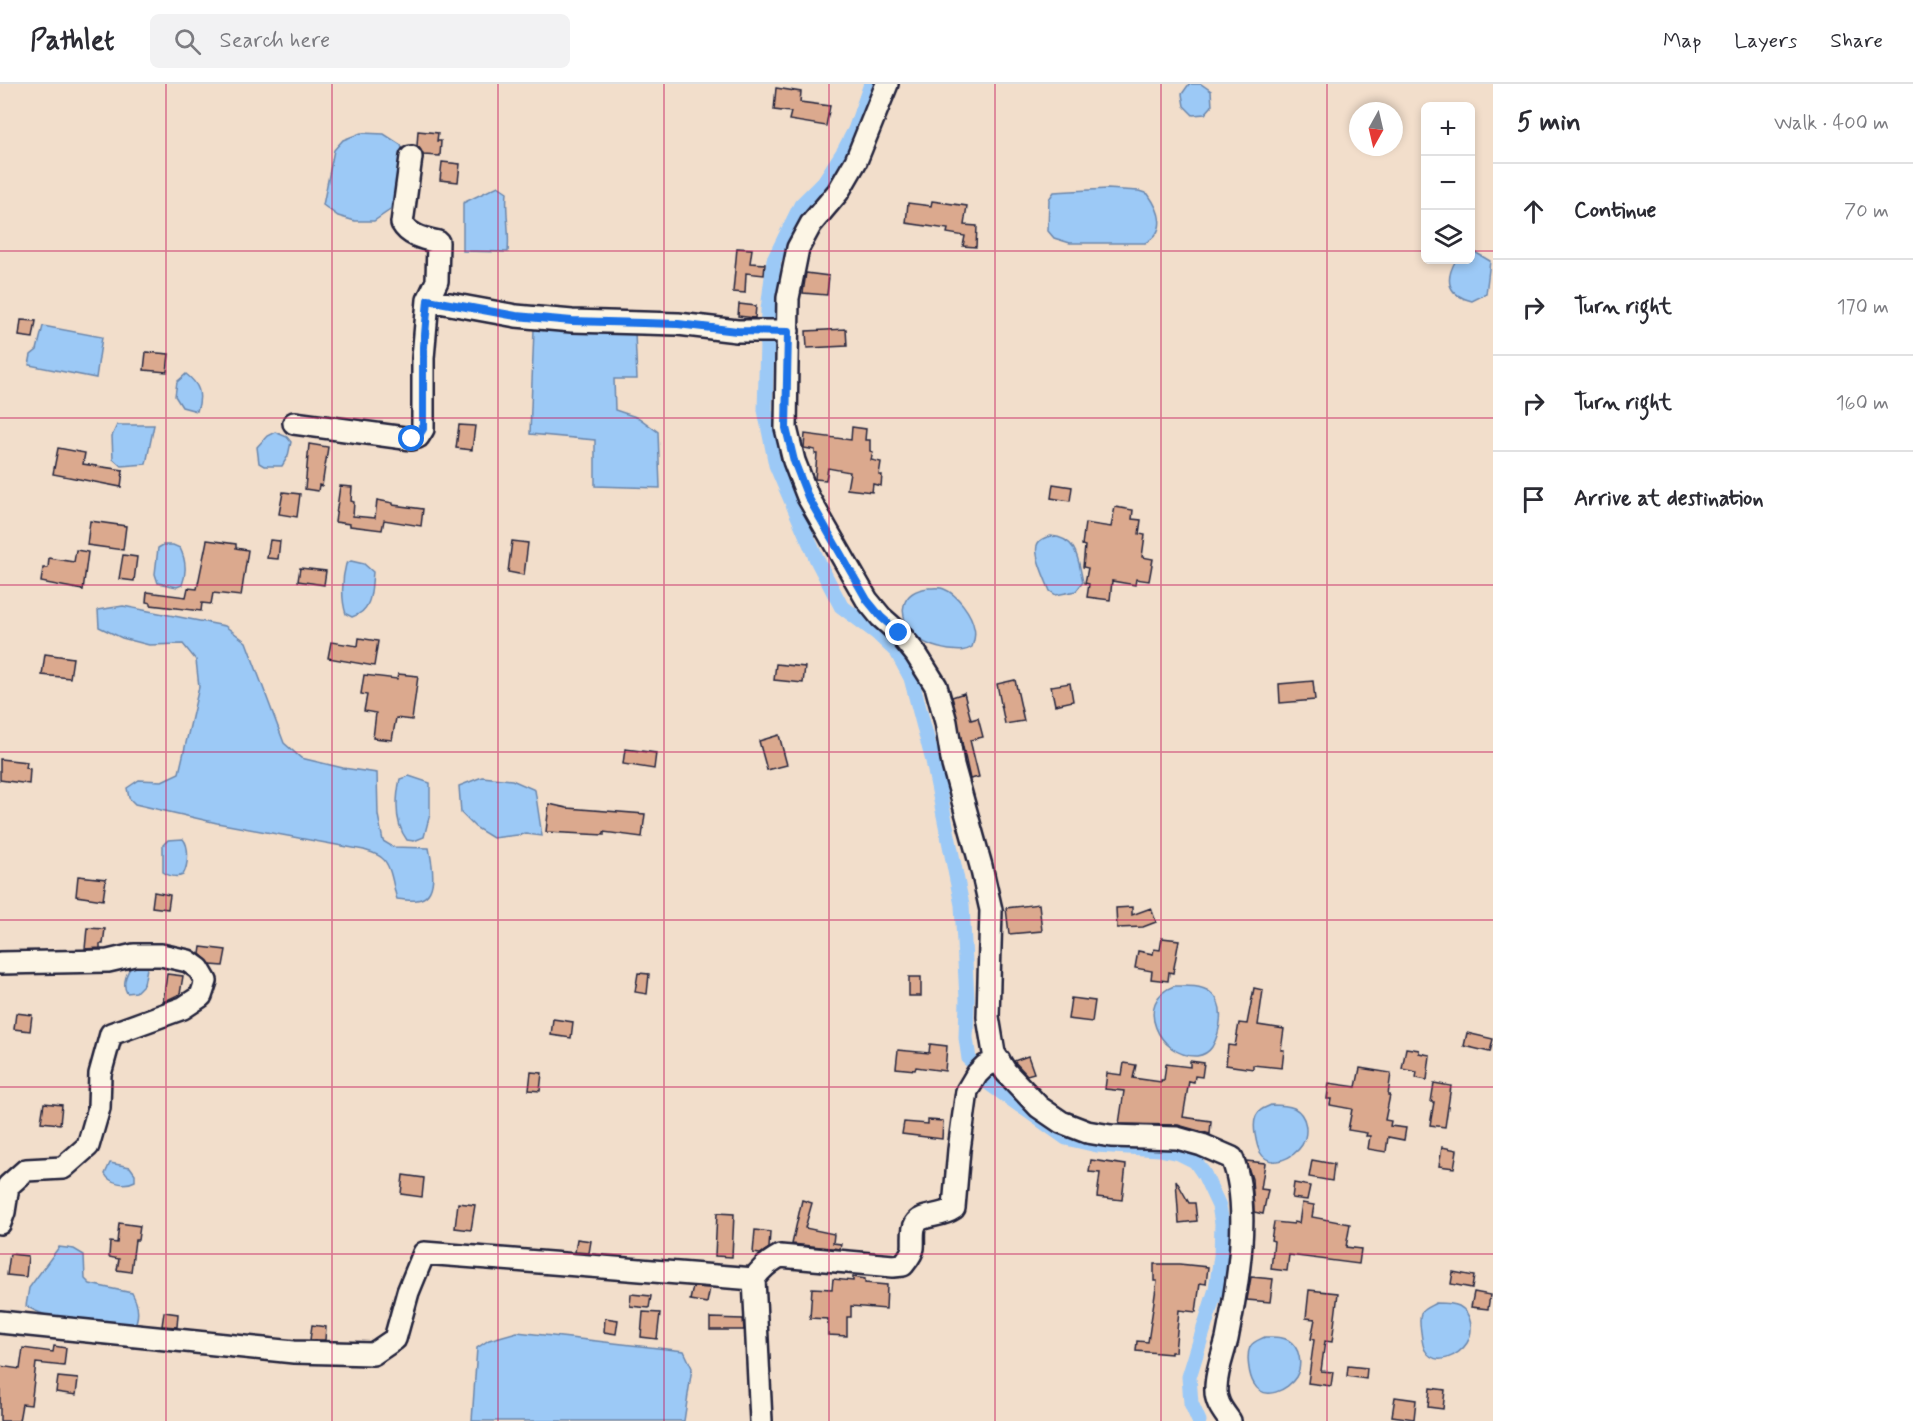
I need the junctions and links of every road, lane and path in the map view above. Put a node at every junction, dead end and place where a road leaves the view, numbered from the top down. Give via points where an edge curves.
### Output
1 (887, 84) edge
2 (411, 157) dead end
3 (428, 300) junction
4 (788, 332) junction
5 (294, 423) dead end
6 (0, 963) edge
7 (999, 1060) junction
8 (0, 1223) edge
9 (754, 1279) junction
10 (0, 1322) edge
11 (761, 1421) edge
12 (1230, 1421) edge

1 - 4 street via 856,161 798,248 788,298
2 - 3 street via 402,223 415,236 438,242 436,281
3 - 4 street via 516,316 572,321
3 - 5 street via 423,429 418,437
4 - 7 street via 786,428 808,497 867,600 916,654 936,686 952,765 991,910 988,1017 994,1053
6 - 8 street via 108,962 134,955 161,955 189,961 206,981 201,996 183,1008 111,1034 100,1074 99,1108 88,1146 63,1168 26,1170 8,1186
7 - 9 street via 985,1066 968,1091 954,1208 916,1223 913,1251 903,1265 780,1256
7 - 12 street via 1024,1092 1061,1122 1099,1134 1177,1138 1232,1158 1239,1174 1242,1227 1231,1317 1215,1389 1219,1406
9 - 10 street via 424,1253 395,1339 374,1354 294,1352
9 - 11 street

